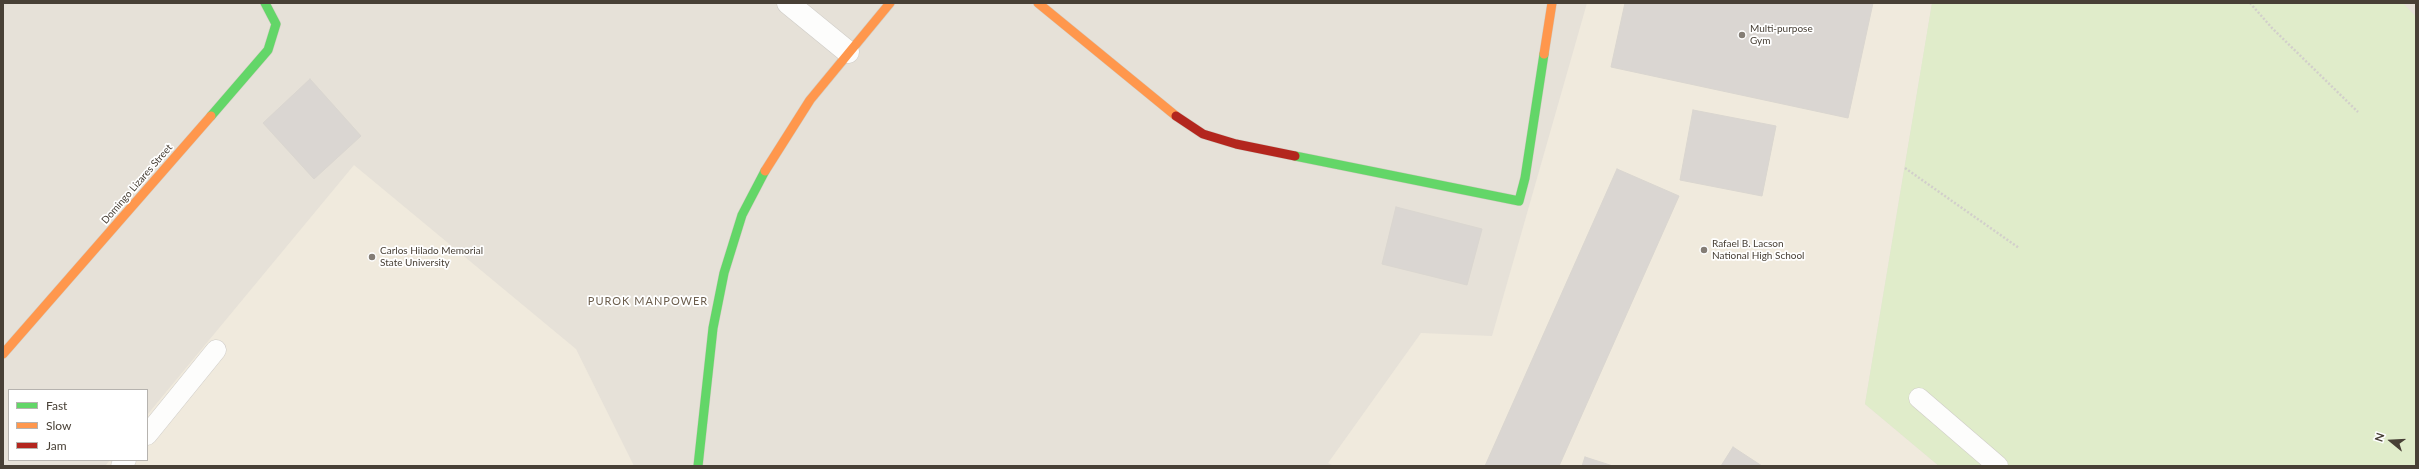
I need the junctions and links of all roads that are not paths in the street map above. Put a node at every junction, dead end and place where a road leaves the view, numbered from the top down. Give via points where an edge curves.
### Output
1 (265, 3) edge
2 (788, 3) edge
3 (890, 3) edge
4 (1038, 3) edge
5 (1552, 3) edge
6 (848, 52) junction
7 (216, 350) dead end
8 (3, 354) edge
9 (1919, 398) dead end
10 (148, 434) edge
11 (698, 466) edge
12 (1998, 466) edge

1 - 8 street, Domingo Lizares Street via 276,24 268,50
2 - 6 street
3 - 6 street
4 - 5 street via 1170,112 1203,134 1236,144 1519,201 1525,178
6 - 11 street via 810,100 776,151 742,216 724,273 713,328
7 - 10 lane
9 - 12 lane

